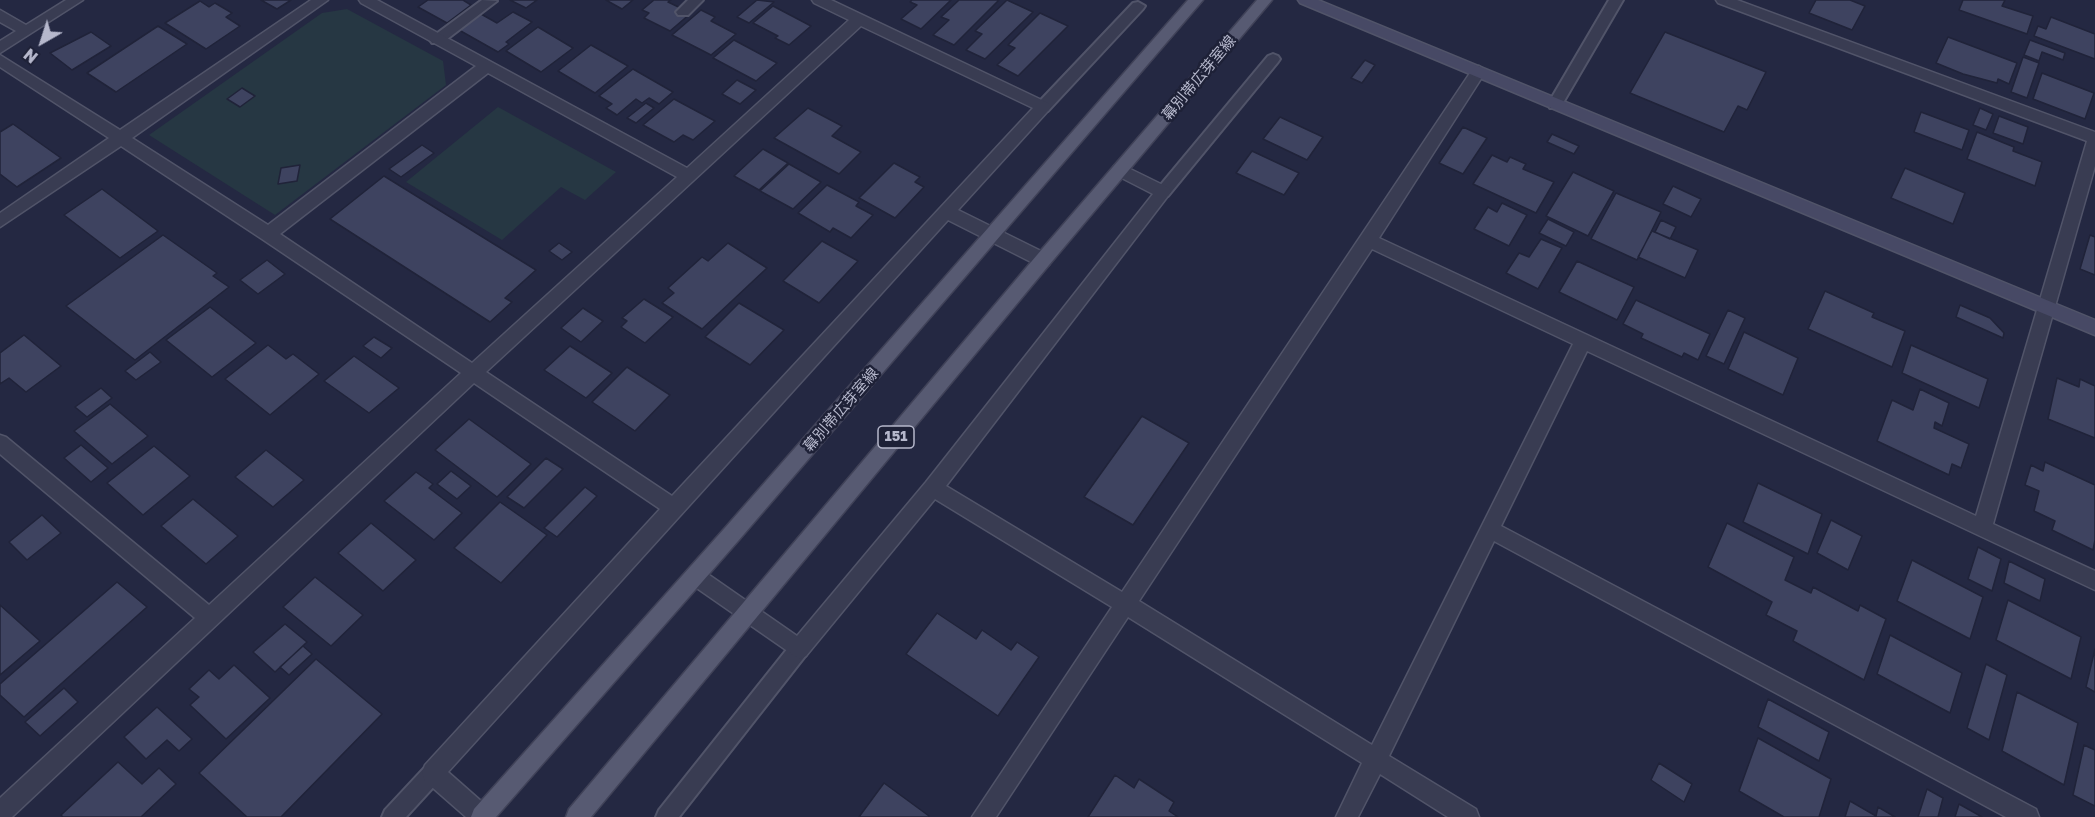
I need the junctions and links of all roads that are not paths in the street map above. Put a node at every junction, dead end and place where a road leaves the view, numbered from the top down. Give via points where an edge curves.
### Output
1 (76, 0) edge
2 (321, 0) edge
3 (366, 0) edge
4 (696, 0) edge
5 (819, 0) edge
6 (1196, 0) edge
7 (1265, 0) edge
8 (1305, 0) edge
9 (1616, 0) edge
10 (1723, 0) edge
11 (490, 1) edge
12 (1138, 6) dead end
13 (1759, 6) edge
14 (683, 12) dead end
15 (0, 15) edge
16 (859, 19) junction
17 (26, 31) junction
18 (437, 40) junction
19 (0, 48) edge
20 (1273, 59) dead end
21 (0, 60) edge
22 (485, 66) junction
23 (1479, 71) junction
24 (1555, 104) junction
25 (1043, 107) junction
26 (120, 138) junction
27 (2095, 139) edge
28 (1120, 170) junction
29 (687, 175) junction
30 (1163, 192) junction
31 (946, 213) junction
32 (0, 221) edge
33 (268, 234) junction
34 (992, 236) junction
35 (1369, 240) junction
36 (1043, 260) junction
37 (2046, 308) junction
38 (2095, 328) edge
39 (1584, 340) junction
40 (474, 372) junction
41 (0, 443) edge
42 (933, 488) junction
43 (674, 508) junction
44 (1982, 527) junction
45 (1491, 530) junction
46 (695, 576) junction
47 (2095, 581) edge
48 (1125, 604) junction
49 (749, 614) junction
50 (210, 618) junction
51 (799, 649) junction
52 (1375, 760) junction
53 (433, 773) junction
54 (0, 813) edge
55 (392, 817) edge
56 (482, 817) edge
57 (577, 817) edge
58 (666, 817) edge
59 (983, 817) edge
60 (1347, 817) edge
61 (1468, 817) edge
62 (2028, 817) edge

1 - 17 street
2 - 26 street
3 - 18 street
4 - 14 lane
5 - 16 street
6 - 34 main road, 幕別帯広芽室線
7 - 28 main road, 幕別帯広芽室線 / 151
8 - 23 street
9 - 24 lane
10 - 13 street
11 - 18 lane
12 - 25 lane
13 - 27 street
15 - 17 street
16 - 25 street
16 - 29 street
17 - 19 street
18 - 22 street
20 - 30 lane
21 - 26 street
22 - 29 street
22 - 33 street
23 - 24 street
23 - 35 street
24 - 37 street
25 - 31 street
26 - 32 street
26 - 33 street
27 - 37 street
28 - 30 street
28 - 36 main road, 幕別帯広芽室線 / 151
29 - 40 street
30 - 42 street
31 - 34 street
31 - 43 street
33 - 40 street
34 - 36 street
34 - 46 main road, 幕別帯広芽室線
35 - 39 street
35 - 48 street
36 - 49 main road, 幕別帯広芽室線 / 151
37 - 38 street
37 - 44 street
39 - 44 street
39 - 45 street
40 - 43 street
40 - 50 street
41 - 50 street
42 - 48 street
42 - 51 street
43 - 53 street
44 - 47 street
45 - 52 street
45 - 62 street
46 - 49 street
46 - 56 main road, 幕別帯広芽室線
48 - 52 street
48 - 59 street
49 - 51 street
49 - 57 main road, 幕別帯広芽室線 / 151
50 - 54 street
51 - 58 lane
52 - 60 street
52 - 61 street
53 - 55 lane
53 - 56 street

